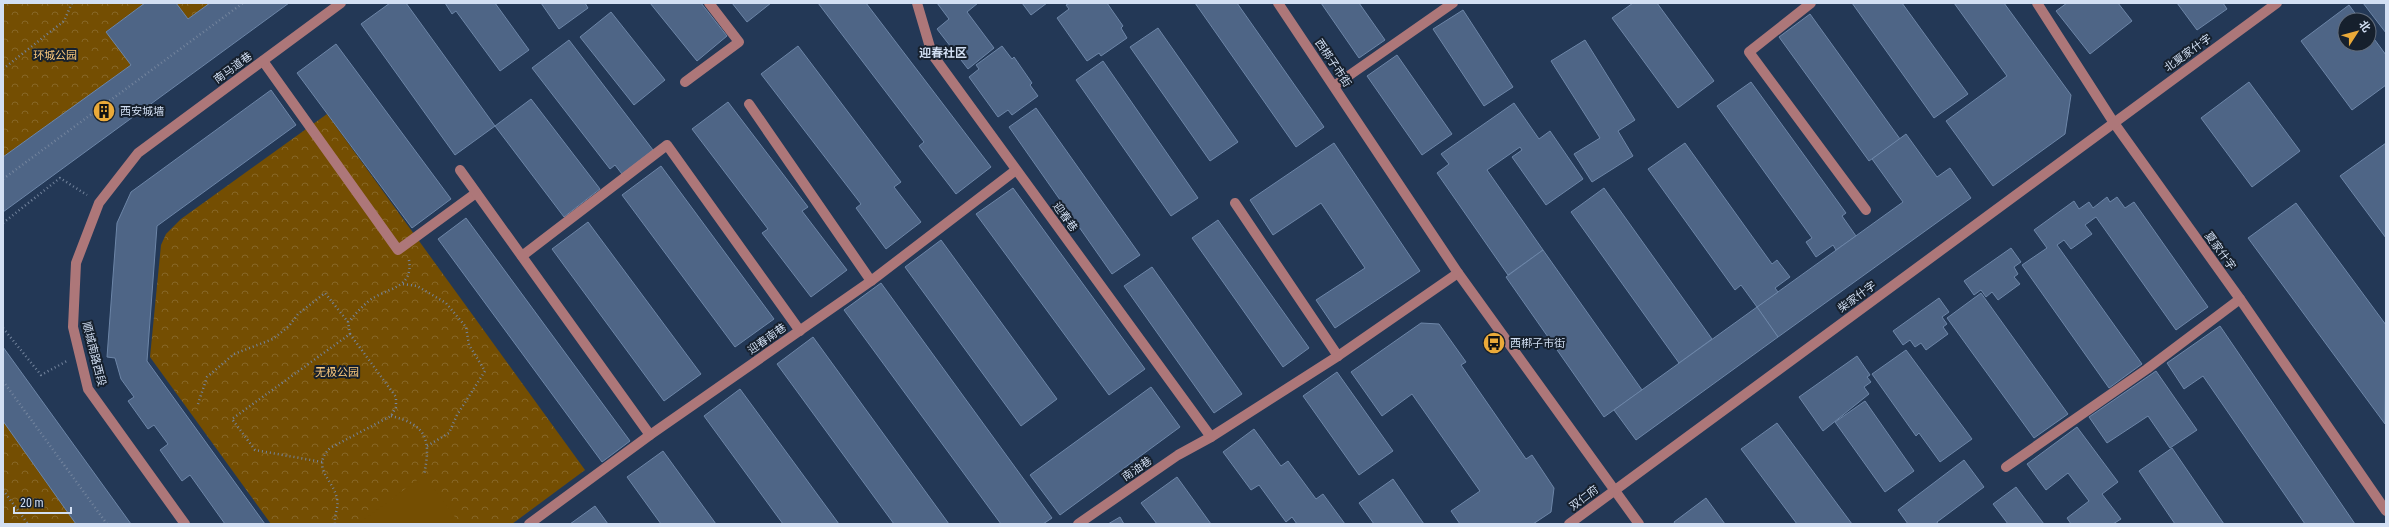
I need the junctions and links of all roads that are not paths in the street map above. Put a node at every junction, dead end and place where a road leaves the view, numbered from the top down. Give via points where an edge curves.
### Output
1 (341, 3) edge
2 (709, 3) edge
3 (917, 3) edge
4 (1278, 3) edge
5 (1453, 3) edge
6 (1811, 3) edge
7 (2037, 3) edge
8 (2277, 3) edge
9 (263, 60) junction
10 (685, 82) dead end
11 (1334, 86) junction
12 (749, 104) dead end
13 (2114, 123) junction
14 (138, 153) joint
15 (460, 170) dead end
16 (1016, 170) junction
17 (476, 193) junction
18 (1235, 203) dead end
19 (1866, 210) dead end
20 (522, 256) junction
21 (1458, 273) junction
22 (871, 281) junction
23 (2240, 299) junction
24 (800, 331) junction
25 (1338, 356) junction
26 (650, 436) junction
27 (1212, 436) junction
28 (2006, 467) dead end
29 (1614, 490) junction
30 (2386, 511) edge
31 (185, 524) edge
32 (529, 524) edge
33 (1078, 524) edge
34 (1569, 524) edge
35 (1639, 524) edge

1 - 9 street, 南马道巷
2 - 10 street via 740,42
3 - 16 street, 迎春巷 via 932,54
4 - 11 street, 西梆子市街
5 - 11 street
6 - 19 street via 1749,52
7 - 13 street, 夏家什字
8 - 13 street, 北夏家什字
9 - 14 street, 南马道巷
9 - 17 street via 398,250
11 - 21 street, 西梆子市街
12 - 22 street
13 - 23 street, 夏家什字
13 - 29 street, 柴家什字
14 - 31 street, 顺城南路西段 via 99,203 76,263 73,327 88,389
15 - 17 street
16 - 22 street, 迎春南巷
16 - 27 street, 迎春巷
17 - 20 street
18 - 25 street
20 - 24 street via 668,145
20 - 26 street
21 - 25 street, 南油巷
21 - 29 street, 西梆子市街
22 - 24 street, 迎春南巷
23 - 28 street via 2147,369
23 - 30 street, 夏家什字
24 - 26 street, 迎春南巷
25 - 27 street, 南油巷
26 - 32 street, 迎春南巷
27 - 33 street, 南油巷 via 1178,455
29 - 34 street, 双仁府
29 - 35 street, 西梆子市街

